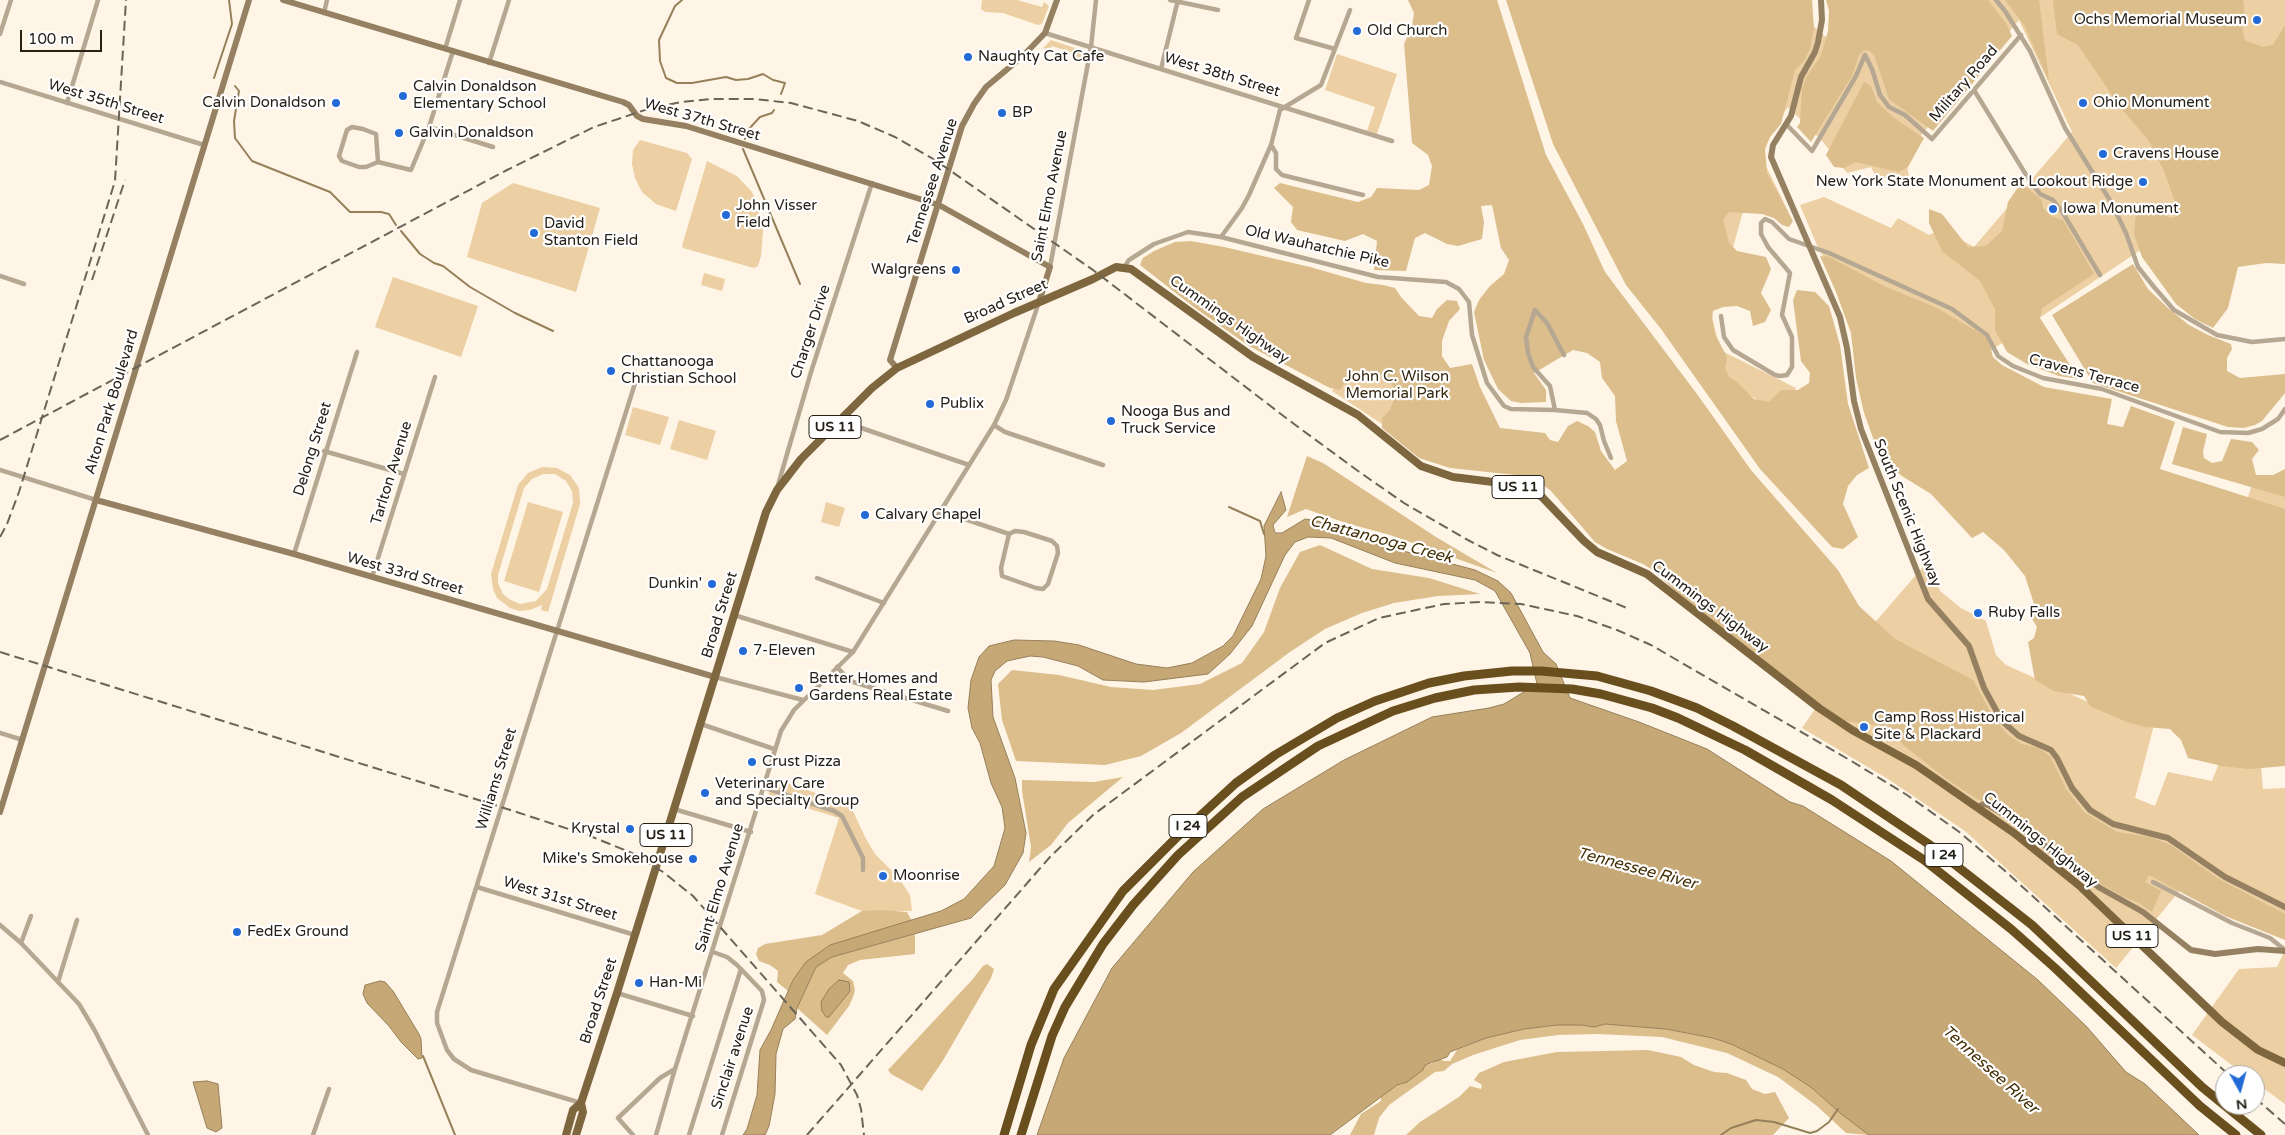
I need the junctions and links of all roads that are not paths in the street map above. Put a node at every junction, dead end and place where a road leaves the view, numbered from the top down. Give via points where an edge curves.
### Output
1 (11, 0) edge
2 (98, 0) edge
3 (249, 0) edge
4 (283, 0) edge
5 (327, 0) edge
6 (460, 0) edge
7 (509, 0) edge
8 (1057, 0) edge
9 (1096, 0) edge
10 (1170, 0) edge
11 (1308, 0) edge
12 (1821, 0) edge
13 (1996, 0) edge
14 (1178, 1) edge
15 (1218, 10) dead end
16 (1350, 10) dead end
17 (324, 13) junction
18 (1045, 33) junction
19 (0, 34) edge
20 (2021, 35) junction
21 (1091, 47) junction
22 (445, 49) junction
23 (1335, 49) junction
24 (453, 51) junction
25 (490, 63) junction
26 (1161, 68) junction
27 (0, 82) edge
28 (1974, 90) junction
29 (68, 103) junction
30 (1286, 108) junction
31 (1787, 125) junction
32 (429, 126) junction
33 (1392, 141) dead end
34 (1271, 144) junction
35 (204, 145) junction
36 (492, 147) dead end
37 (378, 162) junction
38 (872, 183) junction
39 (1362, 195) dead end
40 (939, 205) junction
41 (1221, 237) junction
42 (1810, 248) junction
43 (1124, 267) junction
44 (1050, 268) junction
45 (2100, 275) dead end
46 (0, 276) edge
47 (24, 284) dead end
48 (1039, 302) junction
49 (1721, 316) dead end
50 (2285, 339) edge
51 (357, 352) dead end
52 (1564, 355) dead end
53 (897, 368) junction
54 (435, 377) dead end
55 (636, 377) dead end
56 (2285, 409) edge
57 (1555, 410) junction
58 (841, 421) junction
59 (994, 426) junction
60 (324, 451) junction
61 (1611, 458) dead end
62 (969, 465) junction
63 (1103, 465) dead end
64 (0, 470) edge
65 (404, 474) junction
66 (777, 490) junction
67 (95, 502) junction
68 (941, 511) junction
69 (1009, 534) junction
70 (294, 554) junction
71 (372, 577) junction
72 (817, 578) dead end
73 (884, 603) junction
74 (734, 615) junction
75 (557, 632) junction
76 (853, 652) junction
77 (837, 667) junction
78 (715, 677) junction
79 (803, 700) junction
80 (948, 711) dead end
81 (700, 724) junction
82 (0, 733) edge
83 (23, 740) junction
84 (774, 749) junction
85 (763, 787) junction
86 (1978, 807) junction
87 (674, 809) junction
88 (0, 812) edge
89 (751, 832) junction
90 (863, 870) dead end
91 (2153, 882) dead end
92 (477, 886) junction
93 (2285, 907) edge
94 (30, 916) dead end
95 (77, 920) dead end
96 (0, 925) edge
97 (635, 935) junction
98 (21, 943) junction
99 (2285, 950) edge
100 (713, 952) junction
101 (740, 969) junction
102 (58, 982) junction
103 (617, 994) junction
104 (693, 1016) junction
105 (2285, 1062) edge
106 (675, 1069) junction
107 (329, 1088) dead end
108 (580, 1103) junction
109 (148, 1135) edge
110 (313, 1135) edge
111 (566, 1135) edge
112 (576, 1135) edge
113 (633, 1135) edge
114 (656, 1135) edge
115 (689, 1135) edge
116 (722, 1135) edge
117 (1004, 1135) edge
118 (1021, 1135) edge
119 (2236, 1135) edge
120 (2261, 1135) edge

1 - 19 street
2 - 29 street
3 - 35 main road, Alton Park Boulevard
4 - 17 main road, West 37th Street
5 - 17 street
6 - 22 street
7 - 25 street
8 - 18 main road, Tennessee Avenue
9 - 21 street, Saint Elmo Avenue
10 - 14 street
11 - 23 street via 1296,38
12 - 31 main road, South Scenic Highway via 1818,42 1798,85
13 - 20 street
14 - 15 street
14 - 26 street
16 - 23 street
17 - 22 main road, West 37th Street
18 - 21 street, West 38th Street
18 - 40 main road, Tennessee Avenue via 986,87 974,104 962,126
20 - 28 street, Military Road
20 - 50 street via 2065,128 2111,202 2138,267 2154,287 2174,310 2217,335 2252,342
21 - 26 street, West 38th Street
21 - 44 street, Saint Elmo Avenue
22 - 24 main road, West 37th Street
23 - 30 street via 1321,85
24 - 25 main road, West 37th Street
24 - 32 street
25 - 38 main road, West 37th Street via 623,102 643,118 686,126
26 - 30 street, West 38th Street
27 - 29 street, West 35th Street
28 - 31 street, Military Road via 1932,139 1905,115 1889,107 1880,95 1865,55 1812,151
28 - 45 street via 2028,178 2040,194 2053,200 2063,213
29 - 35 street, West 35th Street
30 - 33 street, West 38th Street
30 - 34 street via 1280,110
31 - 42 main road, South Scenic Highway via 1773,145 1771,158
32 - 36 street
32 - 37 street via 411,170
34 - 39 street via 1276,152 1276,169 1282,175
34 - 41 street via 1242,208
35 - 67 main road, Alton Park Boulevard
37 - 37 street via 376,134 352,127 346,130 339,156 342,161 359,167
38 - 40 main road, West 37th Street
38 - 66 street, Charger Drive
40 - 44 main road, West 37th Street
40 - 53 main road, Tennessee Avenue via 890,360
41 - 43 street, Old Wauhatchie Pike via 1188,232 1176,235 1154,244 1129,260
41 - 57 street, Old Wauhatchie Pike via 1378,277 1446,282 1460,289 1469,302 1472,335 1487,383 1504,406
42 - 49 street, Cravens Terrace via 1790,239 1772,222 1764,219 1761,223 1764,240 1790,273 1782,315 1792,337 1792,367 1787,375 1775,374 1734,350 1724,337
42 - 56 street, Cravens Terrace via 1828,253 1952,309 1987,335 1998,356 2043,378 2102,389 2220,432 2248,434 2278,419
42 - 93 main road, South Scenic Highway via 1843,330 1860,429 1913,565 1928,600 1968,646 2002,721 2018,736 2050,750 2084,805 2101,818 2121,827 2168,838 2225,877
43 - 48 main road, Broad Street / US 11 via 1108,270
43 - 86 main road, Cummings Highway / US 11 via 1253,357 1358,415 1421,466 1453,477 1509,484 1542,497 1597,552 1647,574 1806,699 1852,730 1916,765
44 - 48 main road, Saint Elmo Avenue
46 - 47 street
48 - 53 main road, Broad Street / US 11
48 - 59 street, Saint Elmo Avenue
51 - 60 street, Delong Street
52 - 57 street via 1547,323 1535,310 1526,337 1528,353 1533,367 1550,386
53 - 58 main road, Broad Street / US 11 via 872,388
54 - 65 street, Tarlton Avenue
55 - 75 street, Williams Street
57 - 61 street, Old Wauhatchie Pike via 1588,413 1596,418
58 - 62 street
58 - 66 main road, Broad Street / US 11 via 801,459
59 - 62 street, Saint Elmo Avenue
59 - 63 street
60 - 65 street
60 - 70 street, Delong Street
62 - 68 street, Saint Elmo Avenue
64 - 67 street, West 33rd Street
65 - 71 street, Tarlton Avenue
66 - 74 main road, Broad Street / US 11 via 766,512
67 - 70 main road, West 33rd Street
67 - 83 main road, Alton Park Boulevard
68 - 69 street
68 - 73 street, Saint Elmo Avenue
69 - 69 street via 1024,532 1052,541 1057,546 1058,553 1048,584 1043,589 1002,576
70 - 71 main road, West 33rd Street
71 - 75 main road, West 33rd Street
72 - 73 street
73 - 76 street, Saint Elmo Avenue
74 - 76 street
74 - 78 main road, Broad Street / US 11
75 - 78 main road, West 33rd Street
75 - 92 street, Williams Street
76 - 77 street, Saint Elmo Avenue
77 - 79 street, Saint Elmo Avenue
77 - 80 street via 850,681
78 - 79 street, West 33rd Street
78 - 81 main road, Broad Street / US 11
79 - 84 street, Saint Elmo Avenue via 787,719
81 - 84 street
81 - 87 main road, Broad Street / US 11
82 - 83 street
83 - 88 main road, Alton Park Boulevard
84 - 85 street, Saint Elmo Avenue
85 - 89 street, Saint Elmo Avenue
85 - 90 street via 842,816 863,858
86 - 99 main road via 1988,805 2008,817 2100,888 2143,912 2191,950 2215,954 2258,949
86 - 105 main road, Cummings Highway / US 11 via 2073,881 2239,1036 2262,1053
87 - 89 street
87 - 97 main road, Broad Street / US 11
89 - 100 street, Saint Elmo Avenue
91 - 99 street via 2232,924 2270,938
92 - 97 street, West 31st Street
92 - 108 street, Williams Street via 437,1012 436,1023 447,1050 471,1070
94 - 98 street
95 - 102 street
96 - 98 street
97 - 103 main road, Broad Street / US 11
98 - 102 street
100 - 101 street, Sinclair avenue via 727,957
100 - 104 street, Saint Elmo Avenue
101 - 115 street
101 - 116 street, Sinclair avenue via 762,991 764,1000
102 - 109 street via 79,1004 95,1031
103 - 104 street
103 - 108 main road, Broad Street / US 11
104 - 106 street, Saint Elmo Avenue
106 - 113 street via 660,1078 618,1118
106 - 114 street, Saint Elmo Avenue
107 - 110 street
108 - 111 main road, Broad Street / US 11 via 574,1110
108 - 112 main road, Broad Street / US 11 via 583,1112
117 - 120 highway, I 24 via 1031,1045 1054,989 1123,891 1175,838 1275,755 1337,718 1429,683 1512,671 1567,672 1643,688 1697,708 1841,785 1976,880 2032,926 2202,1087
118 - 119 highway, I 24 via 1052,1036 1065,1007 1103,944 1132,905 1178,855 1235,804 1318,746 1393,711 1435,698 1474,690 1519,687 1572,689 1629,700 1678,718 1784,771 1875,827 1924,860 2011,929 2192,1100

